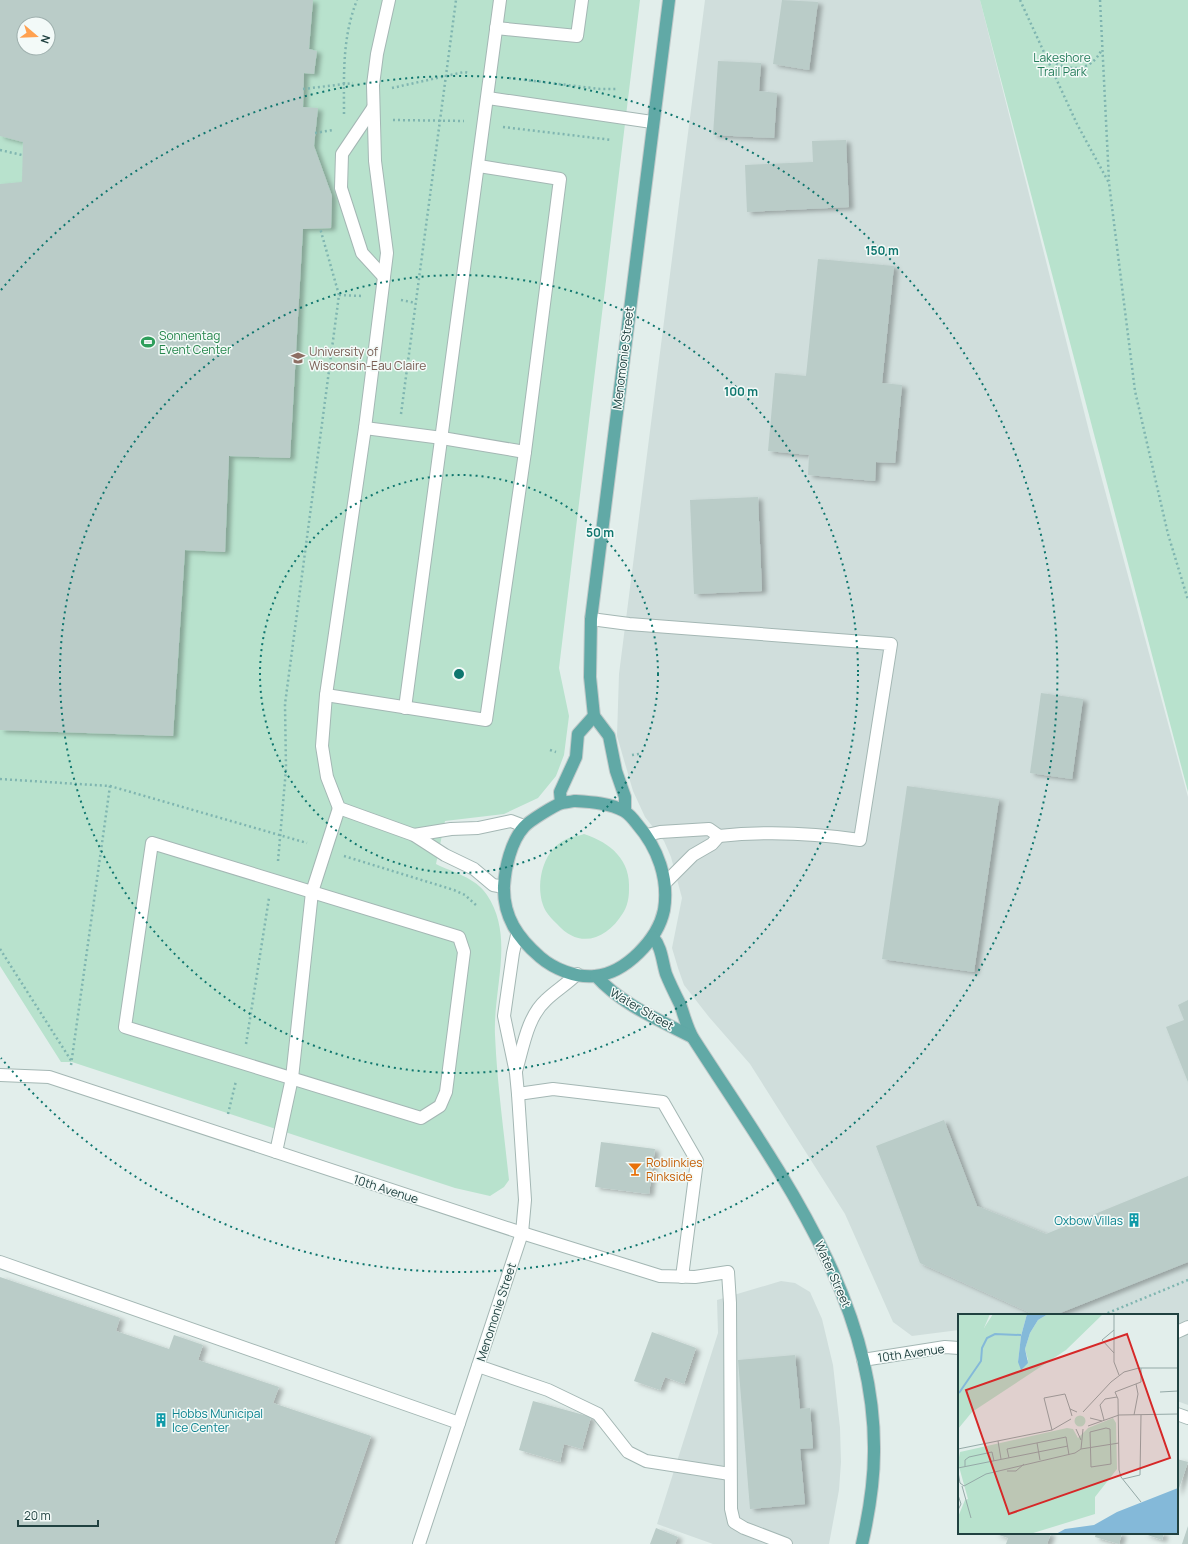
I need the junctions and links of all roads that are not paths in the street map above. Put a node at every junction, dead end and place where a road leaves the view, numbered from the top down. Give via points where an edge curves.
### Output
1 (389, 0) edge
2 (500, 0) edge
3 (582, 0) edge
4 (669, 0) edge
5 (496, 28) junction
6 (488, 98) junction
7 (373, 108) junction
8 (652, 122) junction
9 (479, 166) junction
10 (384, 277) junction
11 (365, 428) junction
12 (442, 438) junction
13 (525, 452) junction
14 (591, 619) junction
15 (326, 695) junction
16 (405, 708) junction
17 (594, 716) junction
18 (561, 803) junction
19 (339, 808) junction
20 (625, 811) junction
21 (524, 826) junction
22 (414, 835) junction
23 (647, 835) junction
24 (719, 836) junction
25 (665, 883) junction
26 (504, 887) junction
27 (312, 892) junction
28 (517, 935) junction
29 (653, 937) junction
30 (577, 974) junction
31 (596, 976) junction
32 (692, 1036) junction
33 (516, 1073) junction
34 (0, 1075) edge
35 (292, 1078) junction
36 (518, 1094) junction
37 (276, 1152) junction
38 (522, 1234) junction
39 (0, 1262) edge
40 (682, 1277) junction
41 (1188, 1327) edge
42 (1178, 1332) edge
43 (958, 1348) edge
44 (863, 1360) junction
45 (478, 1366) junction
46 (1178, 1414) edge
47 (1188, 1418) edge
48 (459, 1423) junction
49 (730, 1474) junction
50 (419, 1544) edge
51 (786, 1544) edge
52 (862, 1544) edge

1 - 7 street via 377,54
2 - 5 street
3 - 5 street via 577,36
4 - 8 main road, Menomonie Street
5 - 6 street
6 - 8 street
6 - 9 street
7 - 10 street via 375,161 387,253
7 - 10 street via 342,154 341,188 362,254
8 - 14 main road, Menomonie Street
9 - 12 street
9 - 13 street via 560,179
10 - 11 street
11 - 12 street
11 - 15 street
12 - 13 street
12 - 16 street
13 - 16 street via 486,720
14 - 17 main road, Menomonie Street via 590,676
14 - 24 street via 891,644 860,840 814,834 746,833
15 - 16 street
15 - 19 street via 322,746 327,777
17 - 18 main road via 578,734 576,757 560,792
17 - 20 main road via 609,736 625,798
18 - 20 main road via 591,802
18 - 21 main road
19 - 22 street
19 - 27 street
20 - 23 main road
21 - 22 street via 511,821 478,828
21 - 26 main road via 513,845
22 - 26 street via 445,855 474,869 493,885
23 - 24 street via 709,829
23 - 25 main road via 659,858
24 - 25 street
25 - 29 main road via 664,911
26 - 28 main road via 507,907
27 - 35 street
27 - 35 street via 459,937 464,952 446,1092 440,1106 421,1118
27 - 35 street via 152,843 125,1027
28 - 30 main road via 551,966
28 - 33 street, Menomonie Street via 504,1016
29 - 31 main road via 636,957 615,970
29 - 32 main road, Water Street via 659,945 666,975
30 - 31 main road
30 - 33 street, Menomonie Street via 537,1010 530,1024
31 - 32 main road, Water Street via 608,990
32 - 44 main road, Water Street via 714,1067 808,1220 850,1312
33 - 36 street, Menomonie Street
34 - 37 street, 10th Avenue via 49,1077
35 - 37 street
36 - 38 street, Menomonie Street via 525,1200
36 - 40 street via 552,1089 663,1102 697,1161
37 - 38 street, 10th Avenue
38 - 40 street, 10th Avenue via 660,1276
38 - 45 street, Menomonie Street
39 - 48 street
40 - 49 street, 10th Avenue via 728,1272
41 - 42 street
43 - 44 street, 10th Avenue via 945,1347
44 - 52 main road, Water Street via 871,1404 874,1451 872,1497
45 - 48 street, Menomonie Street
45 - 49 street via 548,1390 598,1414 628,1452 646,1461
46 - 47 street
48 - 50 street, Menomonie Street
49 - 51 street via 734,1522

